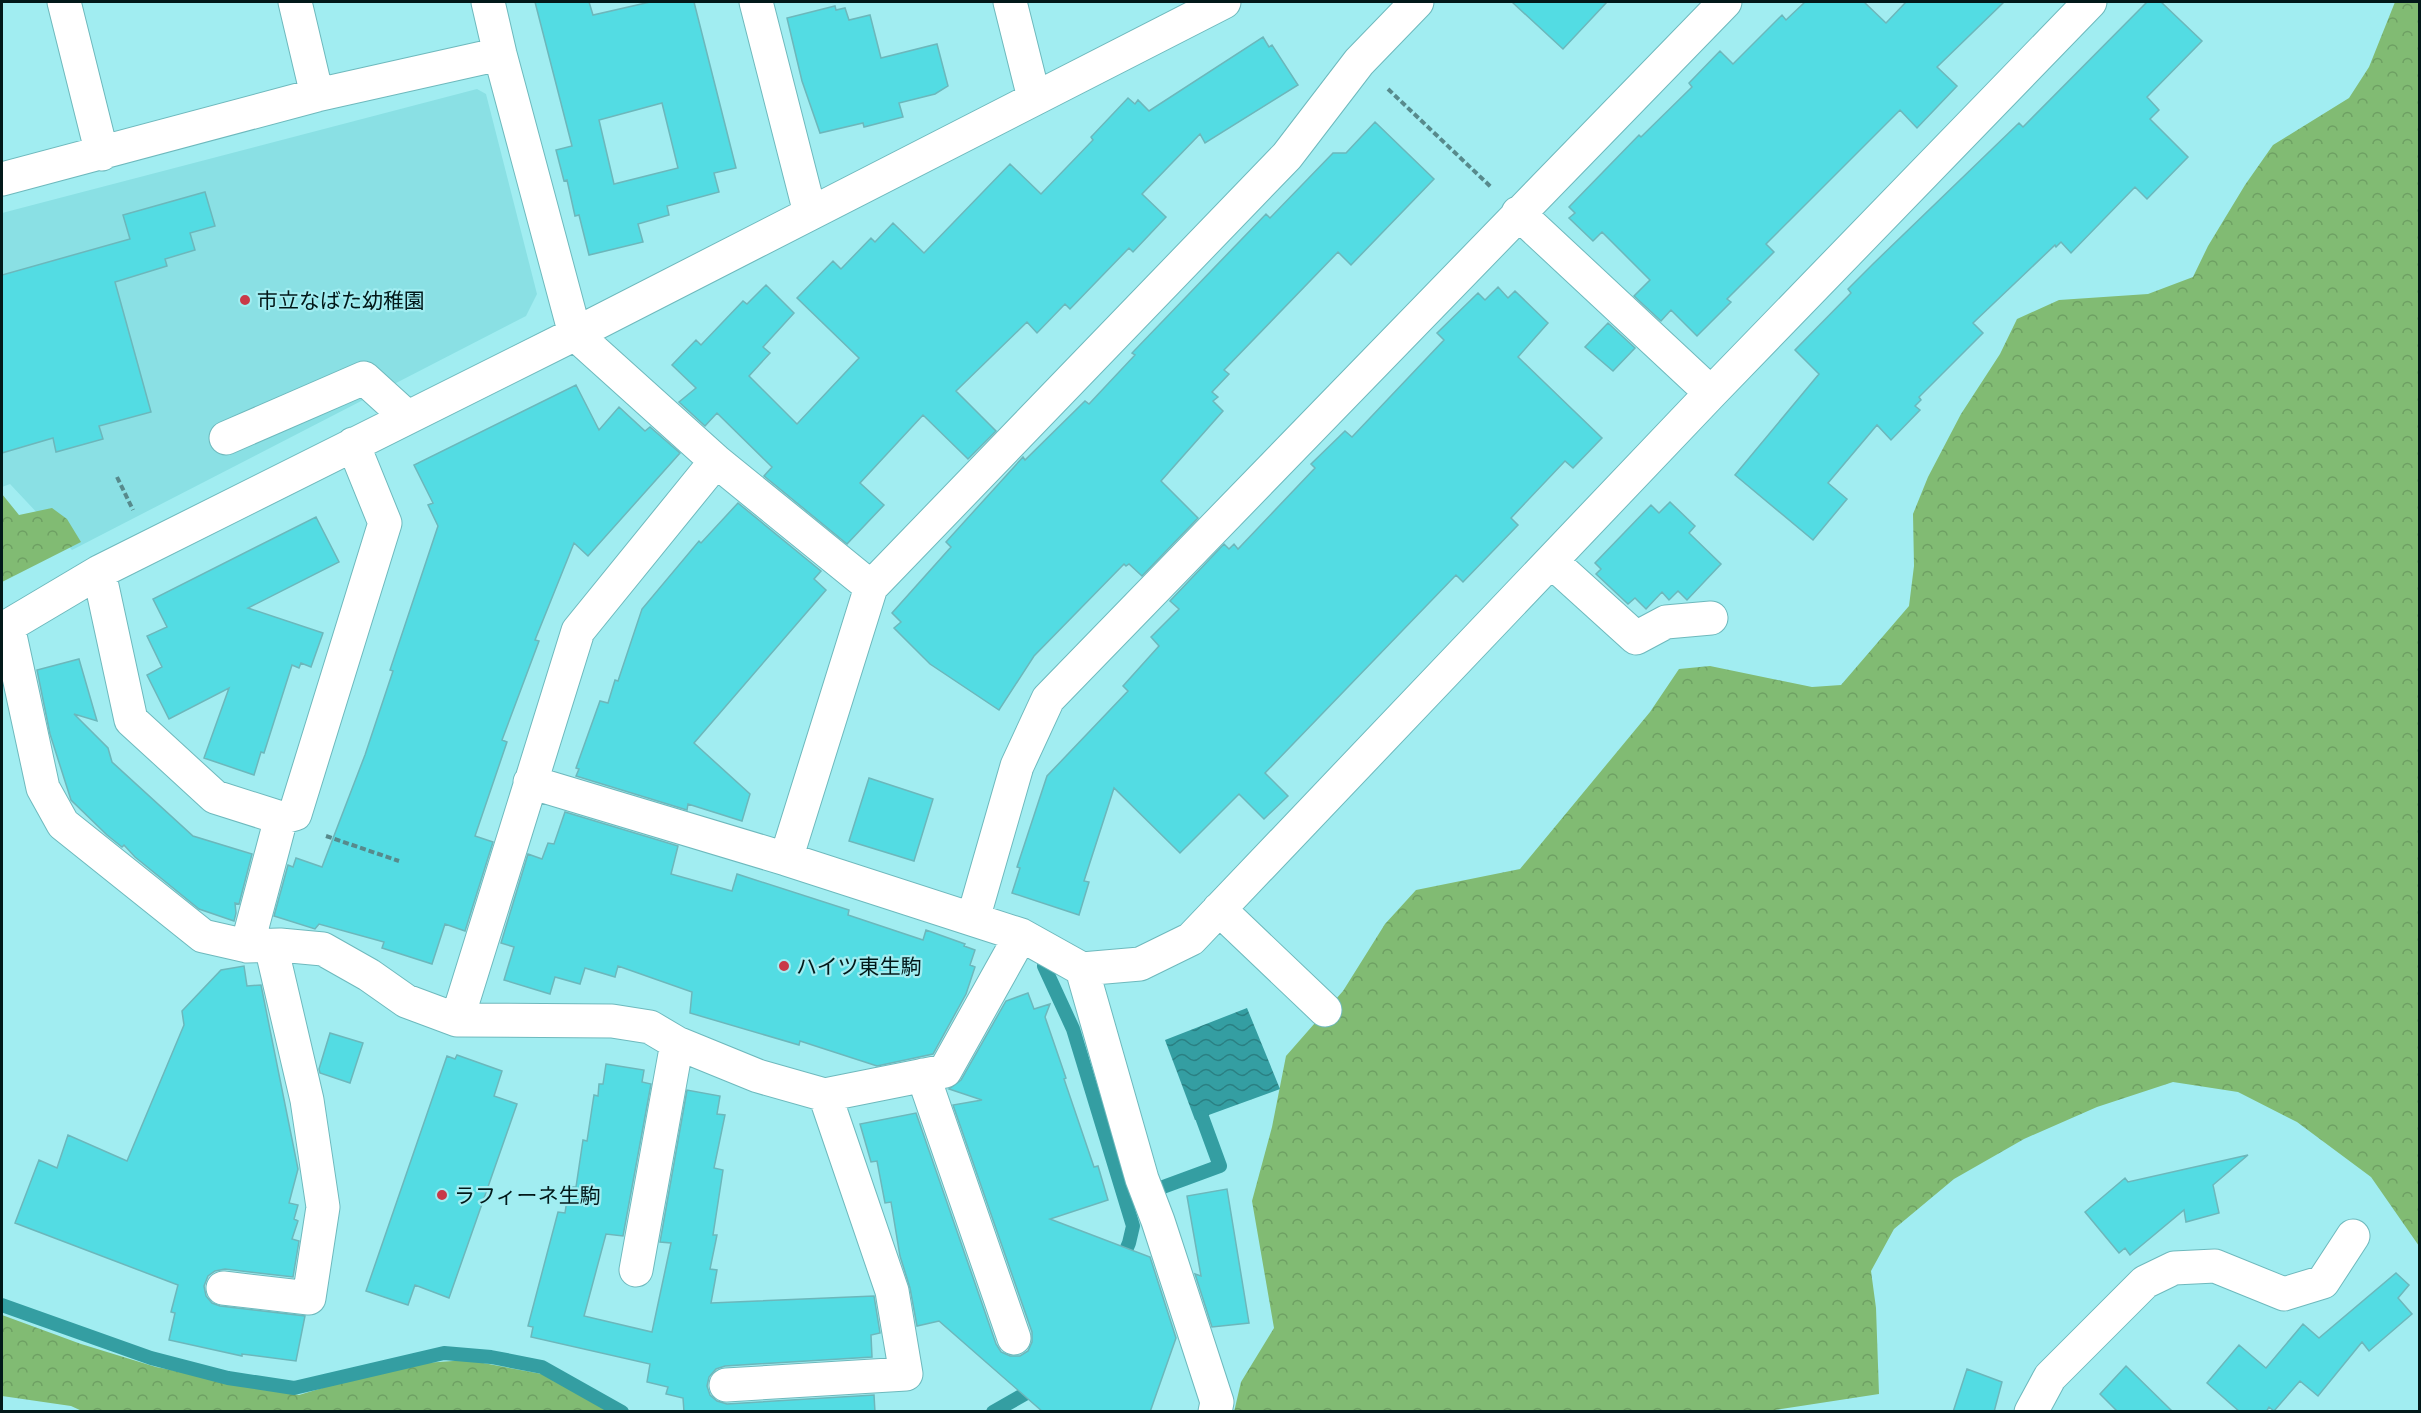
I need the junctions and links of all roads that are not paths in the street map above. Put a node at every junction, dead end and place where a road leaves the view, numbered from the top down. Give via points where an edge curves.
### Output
1 (64, 2) edge
2 (295, 2) edge
3 (488, 2) edge
4 (756, 2) edge
5 (1010, 2) edge
6 (1224, 2) edge
7 (1417, 2) edge
8 (1725, 2) edge
9 (2090, 2) edge
10 (500, 54) junction
11 (316, 95) junction
12 (1034, 98) junction
13 (102, 154) junction
14 (2, 179) edge
15 (810, 213) junction
16 (1518, 213) junction
17 (574, 334) junction
18 (1711, 393) junction
19 (407, 417) junction
20 (226, 438) dead end
21 (353, 444) junction
22 (716, 461) junction
23 (1551, 561) junction
24 (99, 572) junction
25 (872, 587) junction
26 (1711, 618) dead end
27 (5, 626) edge
28 (530, 782) junction
29 (288, 816) junction
30 (786, 859) junction
31 (1219, 909) junction
32 (973, 919) junction
33 (1020, 935) junction
34 (259, 946) junction
35 (1082, 969) junction
36 (1325, 1010) dead end
37 (457, 1020) junction
38 (677, 1043) junction
39 (922, 1076) junction
40 (825, 1095) junction
41 (2353, 1236) dead end
42 (636, 1270) dead end
43 (224, 1288) dead end
44 (1014, 1338) dead end
45 (726, 1385) dead end
46 (1215, 1412) edge
47 (2031, 1412) edge

1 - 13 street
2 - 11 street
3 - 10 street
4 - 15 street
5 - 12 street
6 - 12 street
7 - 25 street via 1359,62 1287,156
8 - 16 street
9 - 18 street
10 - 11 street
10 - 17 street
11 - 13 street
12 - 15 street
13 - 14 street
15 - 17 street
16 - 18 street
16 - 32 street via 1048,699 1017,766
17 - 19 street
17 - 22 street
18 - 23 street
19 - 20 street via 364,378
19 - 21 street
21 - 24 street
21 - 29 street via 385,523
22 - 25 street
22 - 28 street via 578,631
23 - 26 street via 1636,638 1666,622
23 - 31 street
24 - 27 street
24 - 29 street via 131,720 215,797
25 - 30 street
27 - 34 street via 44,788 63,824 203,936
28 - 30 street
28 - 37 street
29 - 34 street
30 - 32 street
31 - 35 street via 1191,939 1140,964
31 - 36 street
32 - 33 street
33 - 35 street
33 - 39 street via 945,1071
34 - 37 street via 323,949 406,1001
34 - 43 street via 307,1100 323,1207 309,1298
35 - 46 street via 1142,1179 1217,1402
37 - 38 street via 612,1021 650,1027
38 - 40 street via 758,1076
38 - 42 street
39 - 40 street
39 - 44 street
40 - 45 street via 892,1291 906,1374
41 - 47 street via 2323,1282 2284,1294 2215,1266 2174,1268 2145,1282 2050,1377

